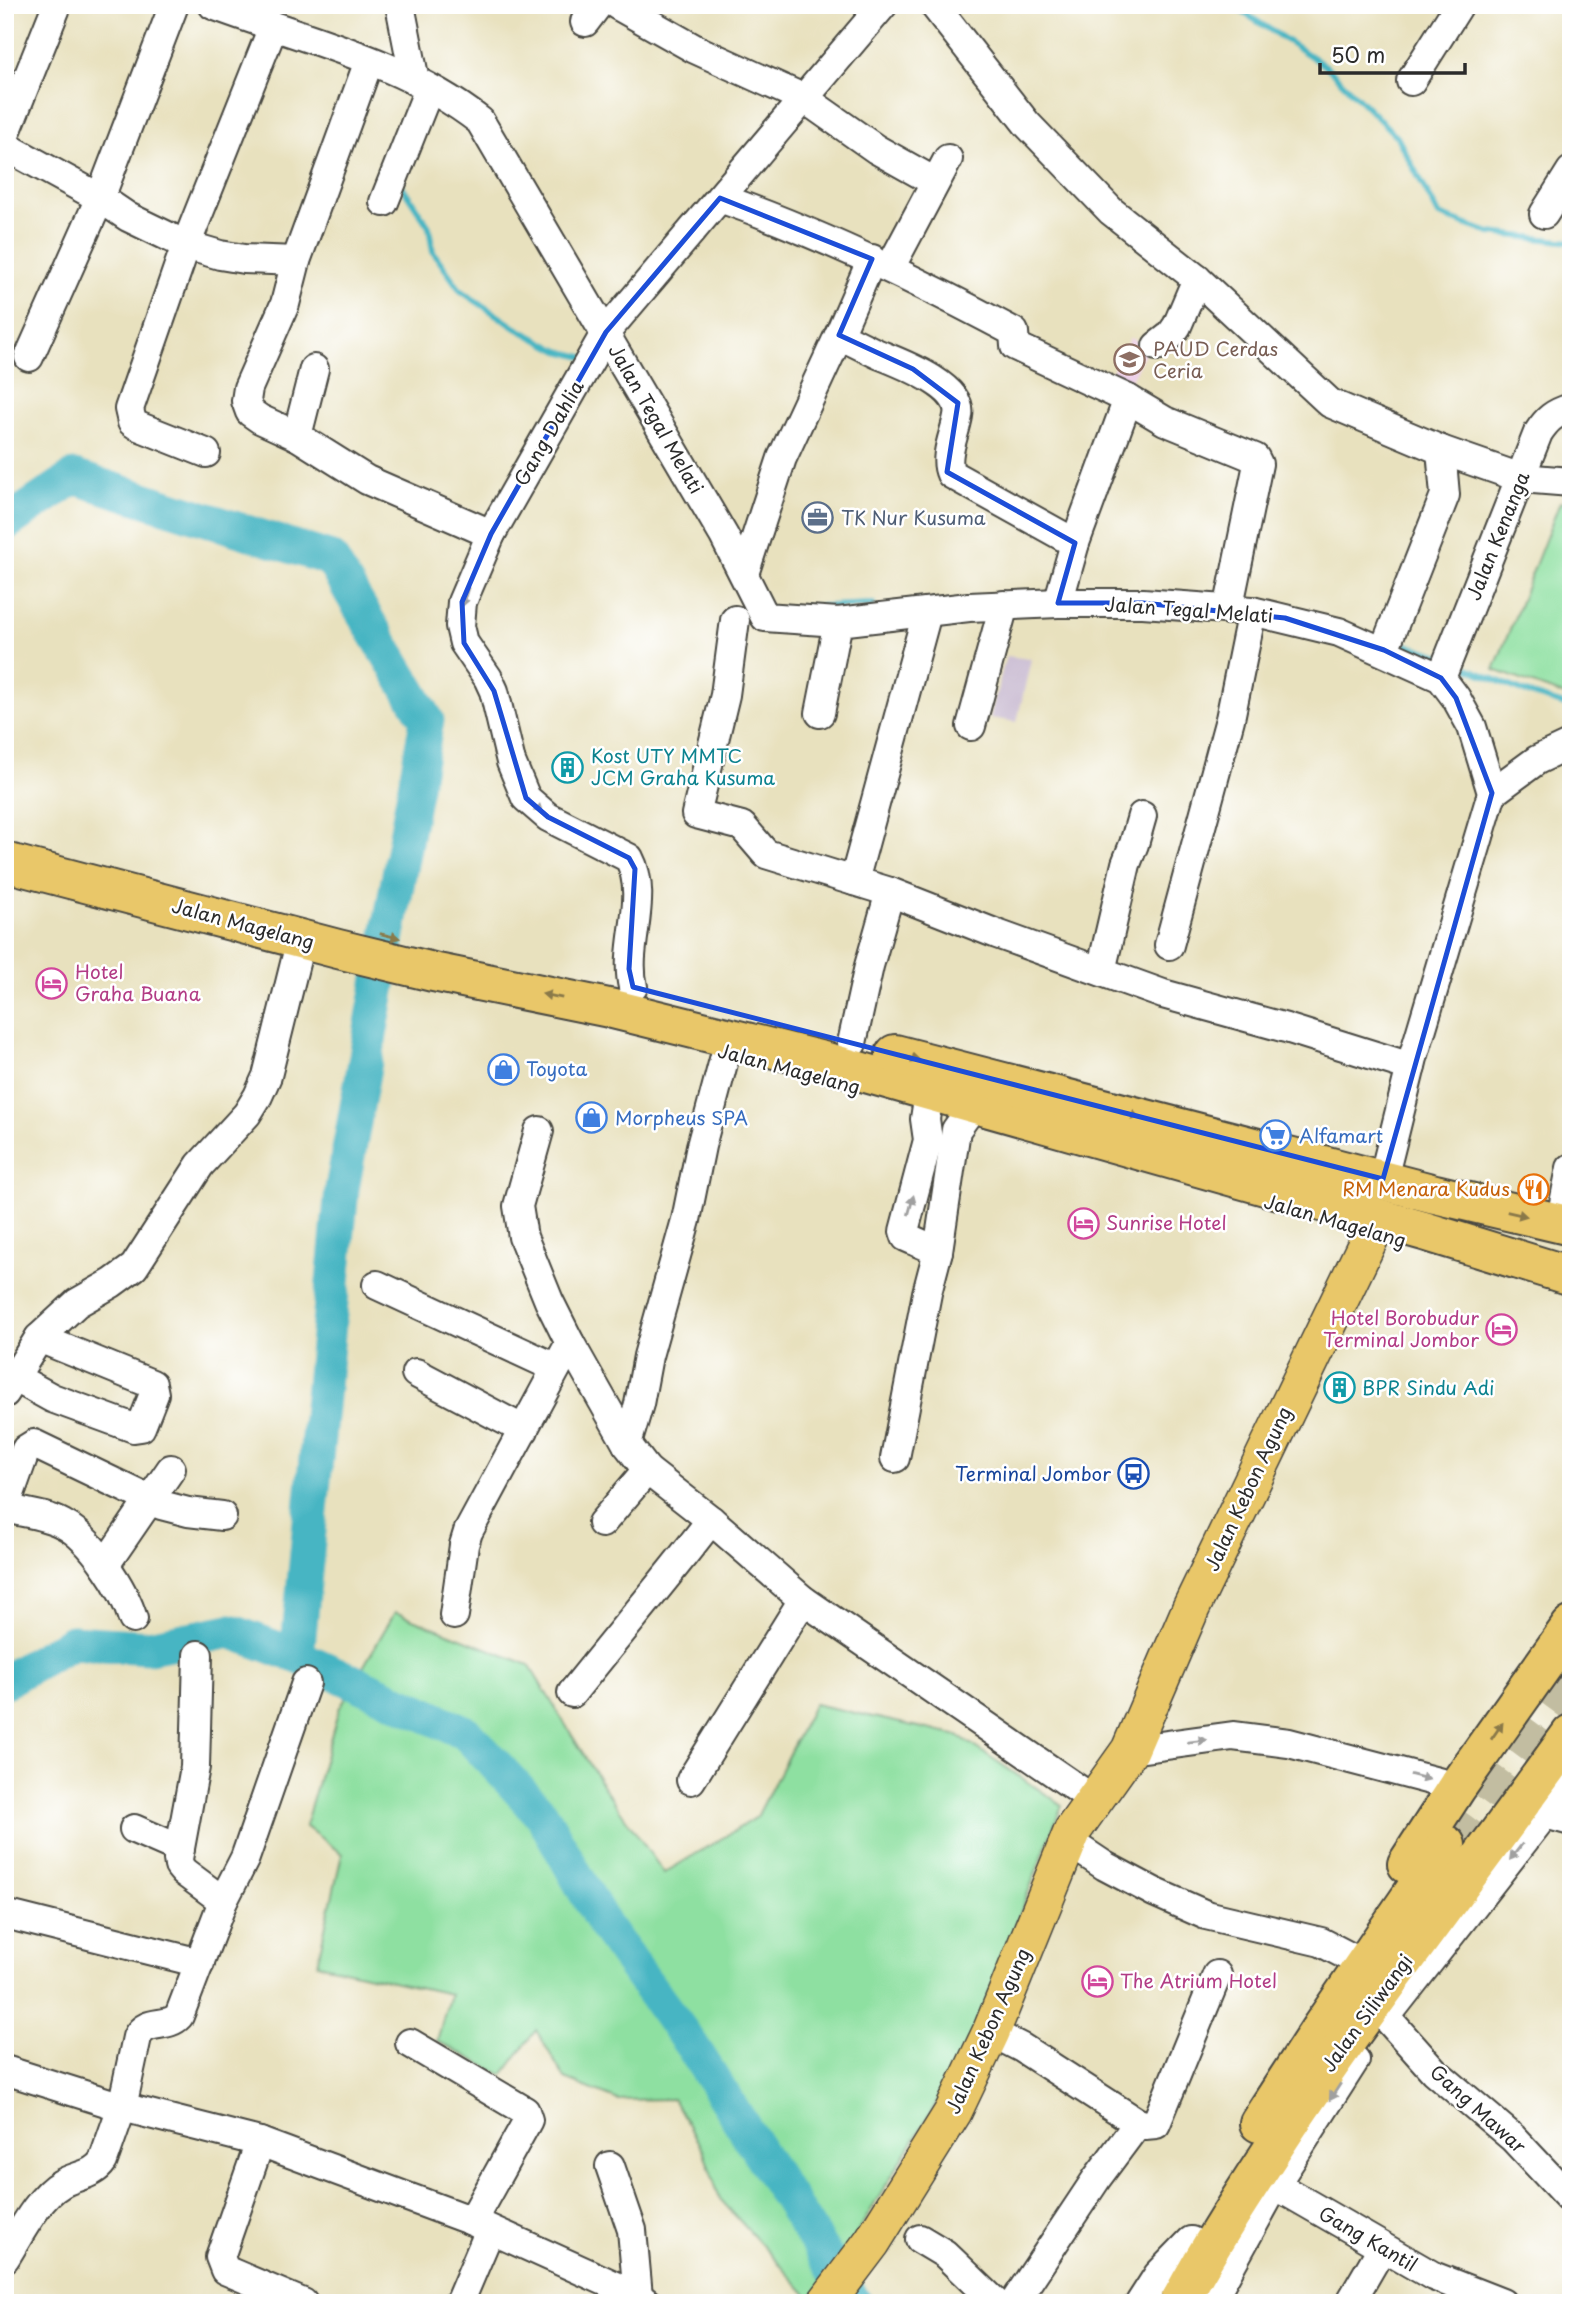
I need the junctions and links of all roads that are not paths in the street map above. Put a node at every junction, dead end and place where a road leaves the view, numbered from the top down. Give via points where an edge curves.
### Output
1 (57, 5) edge
2 (174, 5) edge
3 (213, 5) edge
4 (400, 5) edge
5 (617, 5) edge
6 (883, 5) edge
7 (934, 5) edge
8 (1459, 5) edge
9 (264, 18) edge
10 (369, 61) junction
11 (1411, 81) dead end
12 (422, 85) junction
13 (805, 99) junction
14 (5, 135) edge
15 (5, 146) edge
16 (1571, 171) edge
17 (100, 198) junction
18 (720, 198) junction
19 (384, 202) dead end
20 (1544, 214) dead end
21 (186, 244) junction
22 (296, 261) junction
23 (881, 264) junction
24 (1197, 279) junction
25 (606, 332) junction
26 (839, 335) junction
27 (1157, 346) dead end
28 (29, 357) dead end
29 (314, 369) dead end
30 (1128, 399) junction
31 (1571, 408) edge
32 (297, 436) junction
33 (1441, 450) junction
34 (206, 453) dead end
35 (1521, 478) junction
36 (1571, 482) edge
37 (491, 534) junction
38 (1075, 543) junction
39 (744, 574) junction
40 (1058, 603) junction
41 (1004, 605) junction
42 (1240, 610) junction
43 (927, 613) junction
44 (735, 620) dead end
45 (838, 622) junction
46 (1384, 650) junction
47 (1441, 678) junction
48 (820, 713) dead end
49 (971, 726) dead end
50 (1571, 744) edge
51 (1492, 793) junction
52 (1142, 817) dead end
53 (5, 837) edge
54 (5, 862) edge
55 (854, 881) junction
56 (890, 891) junction
57 (340, 937) junction
58 (301, 939) junction
59 (1169, 945) dead end
60 (1101, 971) junction
61 (626, 999) junction
62 (726, 1052) junction
63 (839, 1053) junction
64 (1411, 1067) junction
65 (928, 1106) junction
66 (966, 1116) junction
67 (539, 1131) dead end
68 (1571, 1167) edge
69 (1383, 1179) junction
70 (1565, 1225) edge
71 (1373, 1231) junction
72 (938, 1251) junction
73 (1571, 1276) edge
74 (377, 1285) dead end
75 (1571, 1291) edge
76 (40, 1338) junction
77 (570, 1343) junction
78 (556, 1368) junction
79 (416, 1373) dead end
80 (8, 1381) edge
81 (524, 1430) junction
82 (626, 1444) junction
83 (895, 1458) dead end
84 (171, 1469) dead end
85 (647, 1469) junction
86 (149, 1499) junction
87 (5, 1508) edge
88 (222, 1516) dead end
89 (711, 1520) junction
90 (602, 1523) dead end
91 (105, 1565) junction
92 (803, 1600) junction
93 (454, 1615) dead end
94 (133, 1619) dead end
95 (1571, 1626) edge
96 (198, 1655) dead end
97 (306, 1683) dead end
98 (572, 1693) dead end
99 (1571, 1734) edge
100 (1130, 1750) junction
101 (1571, 1777) edge
102 (691, 1780) dead end
103 (1457, 1787) junction
104 (1094, 1800) junction
105 (1558, 1817) edge
106 (134, 1829) dead end
107 (1069, 1842) junction
108 (1446, 1845) tunnel mouth
109 (180, 1849) junction
110 (223, 1901) junction
111 (5, 1914) edge
112 (1348, 1956) junction
113 (200, 1963) junction
114 (1217, 1975) dead end
115 (1386, 2017) junction
116 (991, 2032) junction
117 (410, 2043) dead end
118 (1297, 2064) junction
119 (5, 2070) edge
120 (122, 2107) junction
121 (1138, 2123) junction
122 (260, 2142) junction
123 (610, 2166) dead end
124 (1267, 2177) junction
125 (1571, 2200) edge
126 (481, 2225) junction
127 (919, 2239) dead end
128 (1191, 2241) junction
129 (1382, 2248) junction
130 (5, 2258) edge
131 (643, 2299) edge
132 (303, 2303) edge
133 (459, 2303) edge
134 (826, 2303) edge
135 (996, 2303) edge
136 (1014, 2303) edge
137 (1140, 2303) edge
138 (1160, 2303) edge
139 (1180, 2303) edge
140 (1210, 2303) edge
141 (1350, 2303) edge
142 (1502, 2303) edge

1 - 14 street
2 - 17 street
3 - 9 street, Jalan Tegal Melati
4 - 12 street
5 - 13 street via 695,49
6 - 13 street, Jalan Tegal Melati
7 - 24 street via 1027,124 1111,211
8 - 11 street
9 - 10 street, Jalan Tegal Melati
9 - 21 street
10 - 12 street, Jalan Tegal Melati
10 - 22 street
12 - 19 street
12 - 25 street, Jalan Tegal Melati via 480,121
13 - 18 street, Jalan Tegal Melati
13 - 23 street via 876,149 942,170
15 - 17 street
16 - 20 street
17 - 21 street via 128,217
17 - 28 street
18 - 23 street
18 - 25 street, Jalan Tegal Melati
21 - 22 street via 244,259
21 - 34 street via 129,417 138,426
22 - 32 street via 285,304 246,401 250,412 260,419
23 - 26 street
23 - 30 street via 1014,332 1014,346
24 - 27 street via 1177,326
24 - 33 street via 1329,403
25 - 37 street, Gang Dahlia
25 - 39 street, Jalan Tegal Melati
26 - 38 street via 913,369 948,391 958,403 948,457 951,474
26 - 39 street via 782,458
29 - 32 street
30 - 38 street
30 - 42 street via 1165,421 1258,461
31 - 35 street, Jalan Kenanga via 1547,419
32 - 37 street via 367,480
33 - 35 street
33 - 46 street via 1445,495
35 - 36 street
35 - 47 street, Jalan Kenanga
37 -> 61 street, Gang Dahlia via 462,602 464,643 494,691 511,762 526,798 548,817 629,858 635,869 638,883
38 - 40 street
39 - 45 street, Jalan Tegal Melati via 765,617
40 - 41 street, Jalan Tegal Melati
40 - 42 street, Jalan Tegal Melati
41 - 43 street, Jalan Tegal Melati
41 - 49 street
42 - 46 street, Jalan Tegal Melati via 1339,632
42 - 59 street via 1224,743
43 - 45 street, Jalan Tegal Melati
43 - 55 street
44 - 55 street via 725,695 696,814 742,826 766,854
45 - 48 street
46 - 47 street, Jalan Tegal Melati
47 - 51 street, Jalan Tegal Melati via 1472,727
50 - 51 street via 1537,760
51 - 64 street
52 - 60 street
53 - 57 highway, Jalan Magelang via 186,886
54 - 58 highway, Jalan Magelang
55 - 56 street
56 - 60 street
56 - 63 street
57 - 58 highway, Jalan Magelang
57 - 61 highway, Jalan Magelang
58 - 76 street via 267,1076 253,1105 200,1165 134,1266 77,1303
60 - 64 street via 1163,994
61 - 62 highway, Jalan Magelang via 624,1018 633,1024
61 - 63 highway
62 - 65 highway, Jalan Magelang
62 - 82 street
63 -> 69 highway
63 - 73 highway
64 - 69 street
65 - 66 highway, Jalan Magelang
72 -> 65 street via 906,1237 904,1231 928,1140
66 - 71 highway, Jalan Magelang
66 - 72 street via 956,1130
67 - 77 street via 518,1206 521,1227
68 - 70 street
69 -> 70 highway
71 - 75 highway, Jalan Magelang
71 - 100 main road, Jalan Kebon Agung via 1191,1608
72 - 83 street
74 - 78 street
76 - 80 street
76 - 80 street via 152,1384 154,1394 141,1427
77 - 78 street
77 - 82 street
78 - 81 street
79 - 81 street
81 - 93 street via 468,1532
82 - 85 street
84 - 86 street
85 - 89 street
85 - 90 street
86 - 87 street via 34,1444 26,1449
86 - 88 street
86 - 91 street
87 - 91 street via 62,1523
89 - 92 street
89 - 98 street
91 - 94 street
92 - 102 street
92 - 104 street
103 -> 95 highway
96 - 109 street via 195,1767
97 - 110 street via 245,1858
99 - 124 highway, Jalan Siliwangi via 1337,2053
100 -> 103 street via 1233,1736 1289,1743
100 - 104 main road, Jalan Kebon Agung
101 - 105 street
103 - 112 highway
104 - 107 main road, Jalan Kebon Agung
105 -> 115 street
106 - 109 street
107 - 112 street via 1154,1892 1206,1915 1321,1942
107 - 116 main road, Jalan Kebon Agung
108 - 118 highway, Jalan Siliwangi
109 - 110 street via 180,1866
110 - 113 street
111 - 113 street
112 - 118 highway via 1325,1993
113 - 120 street via 177,2020 147,2025 137,2036
114 - 121 street via 1156,2124
115 -> 124 street
115 - 125 street, Gang Mawar via 1434,2071 1513,2138
116 - 121 street
116 - 134 main road, Jalan Kebon Agung via 953,2112 872,2242
117 - 126 street via 528,2115
118 - 128 highway, Jalan Siliwangi
119 - 120 street
120 - 122 street
120 - 130 street via 98,2169 61,2184 46,2197
121 - 136 street
122 - 126 street
122 - 132 street via 220,2257 222,2266
123 - 131 street via 632,2230
124 - 129 street, Gang Kantil
124 - 139 highway, Jalan Siliwangi via 1197,2269
124 - 140 street
126 - 131 street
126 - 133 street
127 - 135 street via 945,2254
128 - 137 street via 1158,2275
128 - 138 highway, Jalan Siliwangi
129 - 141 street
129 - 142 street, Gang Kantil via 1433,2276

